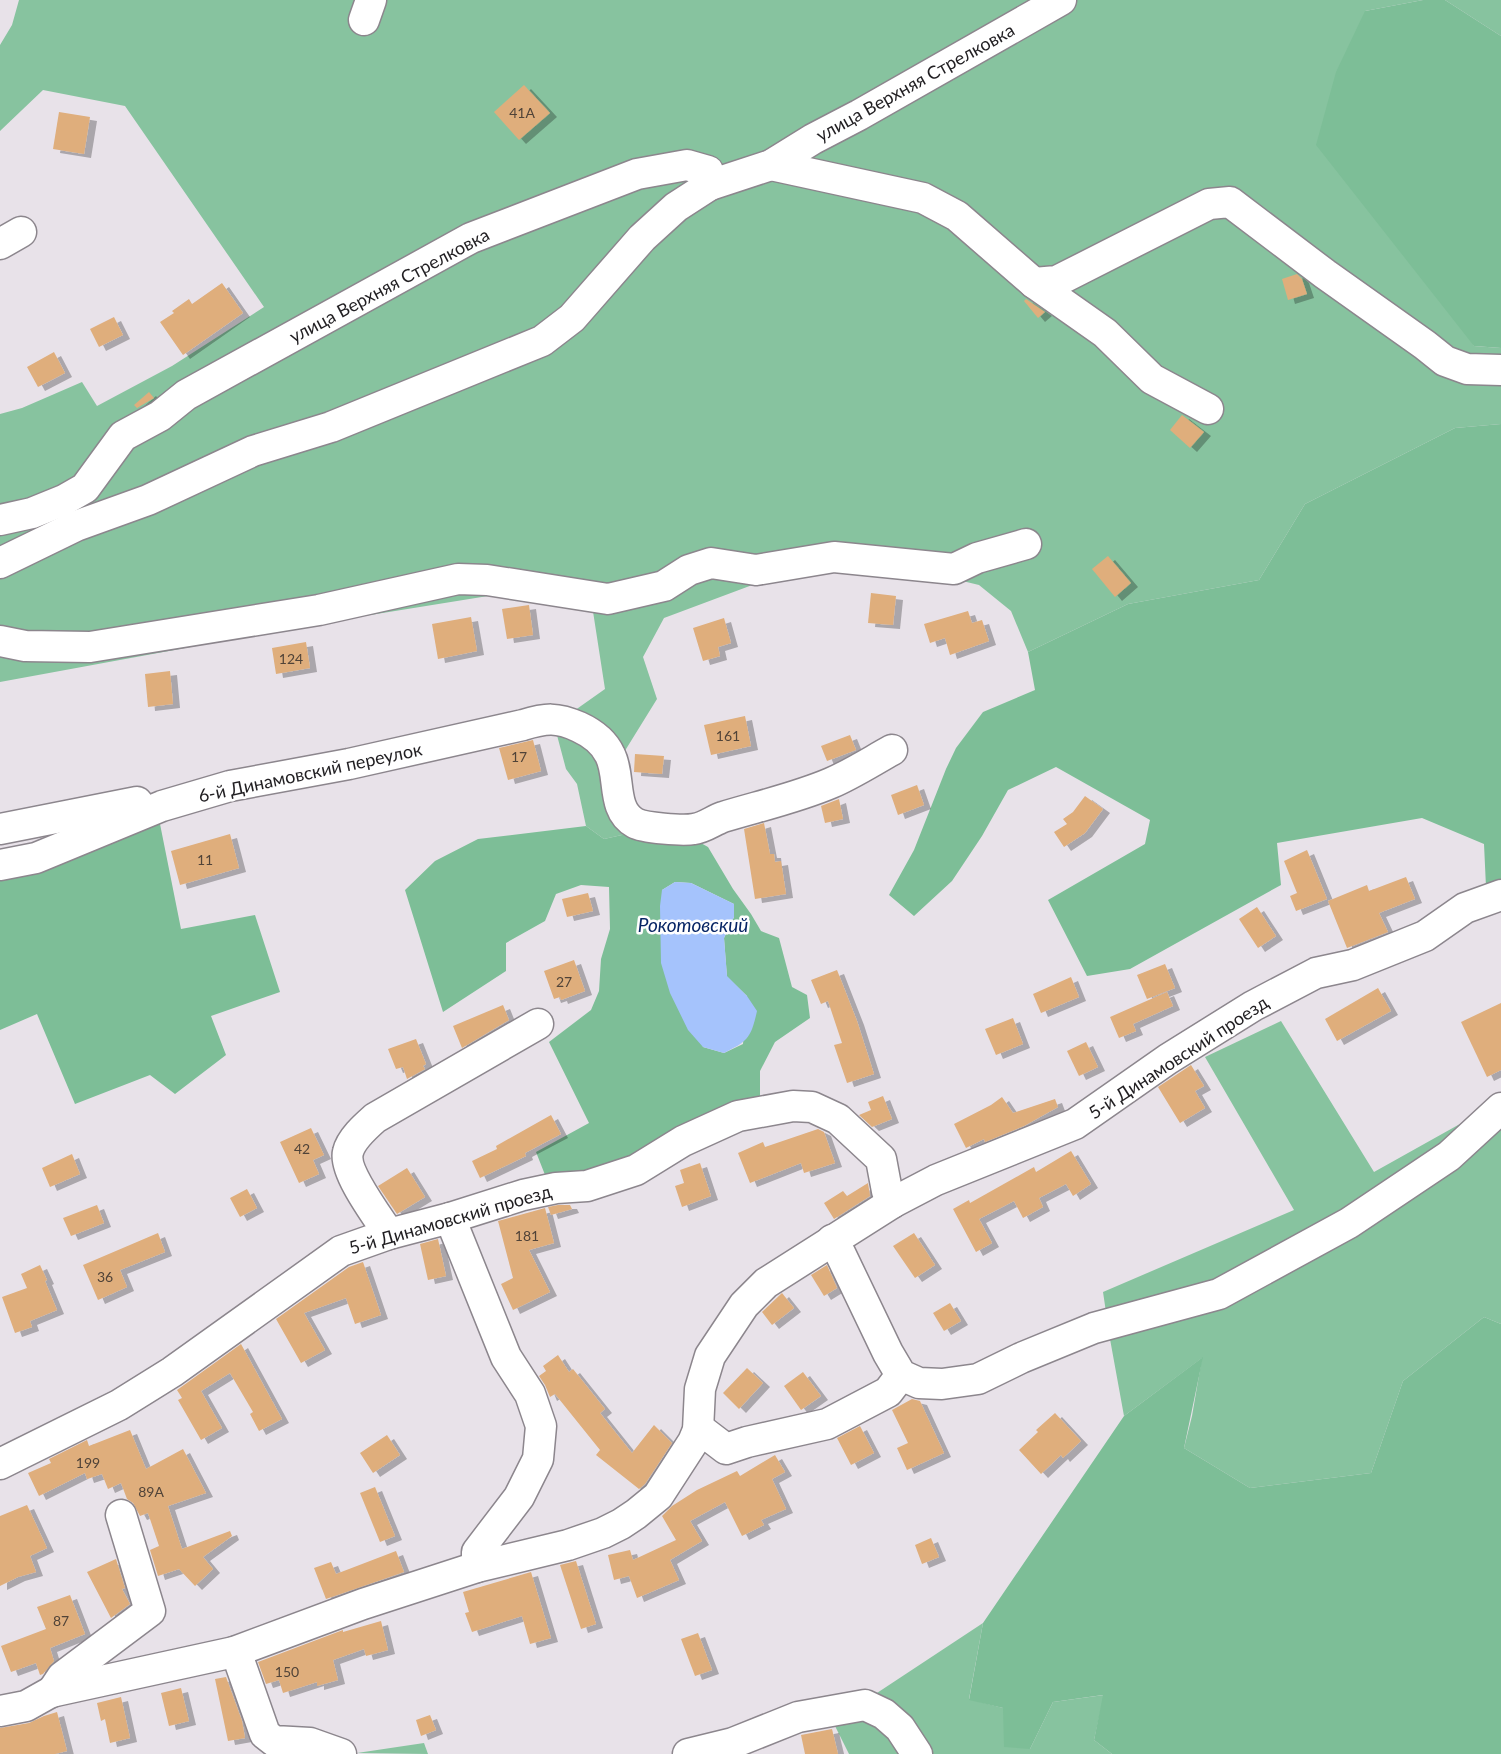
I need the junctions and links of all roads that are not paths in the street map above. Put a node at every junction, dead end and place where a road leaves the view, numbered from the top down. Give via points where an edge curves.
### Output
1 (1061, 0) edge
2 (771, 165) junction
3 (710, 185) junction
4 (1034, 283) junction
5 (1501, 370) edge
6 (1208, 409) dead end
7 (0, 520) edge
8 (1026, 544) dead end
9 (0, 563) edge
10 (0, 640) edge
11 (892, 750) dead end
12 (162, 806) junction
13 (0, 829) edge
14 (0, 865) edge
15 (1501, 895) edge
16 (538, 1024) dead end
17 (1501, 1108) edge
18 (892, 1203) junction
19 (450, 1218) junction
20 (389, 1234) junction
21 (832, 1240) junction
22 (901, 1375) junction
23 (698, 1430) junction
24 (0, 1464) edge
25 (121, 1515) dead end
26 (477, 1567) junction
27 (234, 1652) junction
28 (51, 1692) junction
29 (0, 1711) edge
30 (341, 1754) edge
31 (688, 1754) edge
32 (917, 1754) edge

1 - 2 street, улица Верхняя Стрелковка
2 - 3 street, улица Верхняя Стрелковка
2 - 4 street via 923,198 957,216
3 - 7 street, улица Верхняя Стрелковка via 708,171 687,165 636,174 471,238 186,395 123,436 85,488 32,513
3 - 9 street via 676,207 642,238 572,318 542,341 331,427 253,451
4 - 5 street via 1057,281 1209,204 1230,202 1445,361 1466,369
4 - 6 street via 1105,332 1152,379
8 - 10 street via 954,569 834,557 756,570 711,563 664,586 608,599 458,579 319,610 90,647 25,646
11 - 12 street, 6-й Динамовский переулок via 833,782 695,829 635,823 619,801 612,757 604,745 565,720 545,719 230,786
12 - 13 street via 149,801
12 - 14 street, 6-й Динамовский переулок via 36,858
15 - 18 street, 5-й Динамовский проезд via 1465,908 1425,936 1353,965 1316,972 1252,1006 1075,1124 936,1180
16 - 20 street via 361,1130 348,1151 348,1166
17 - 22 street via 1449,1156 1360,1215 1219,1294 1094,1328 978,1379 919,1383
18 - 19 street, 5-й Динамовский проезд via 881,1159 838,1119 812,1107 793,1106 738,1116 683,1141 636,1170 587,1186 523,1195
18 - 21 street, 5-й Динамовский проезд
19 - 20 street, 5-й Динамовский проезд
19 - 26 street via 506,1357 530,1394 541,1426 538,1459 519,1497 477,1552
20 - 24 street, 5-й Динамовский проезд via 341,1251 172,1372 119,1405
21 - 22 street
21 - 23 street, 5-й Динамовский проезд via 766,1283 744,1306 710,1356 700,1389
22 - 23 street via 888,1392 827,1424 726,1449
23 - 26 street, 5-й Динамовский проезд via 658,1496 621,1524 568,1545
25 - 28 street via 150,1611 62,1677
26 - 27 street, 5-й Динамовский проезд
27 - 28 street, 5-й Динамовский проезд
27 - 30 street via 265,1734 274,1741 310,1743
28 - 29 street, 5-й Динамовский проезд via 26,1706
31 - 32 street via 733,1744 798,1717 865,1705 900,1728

